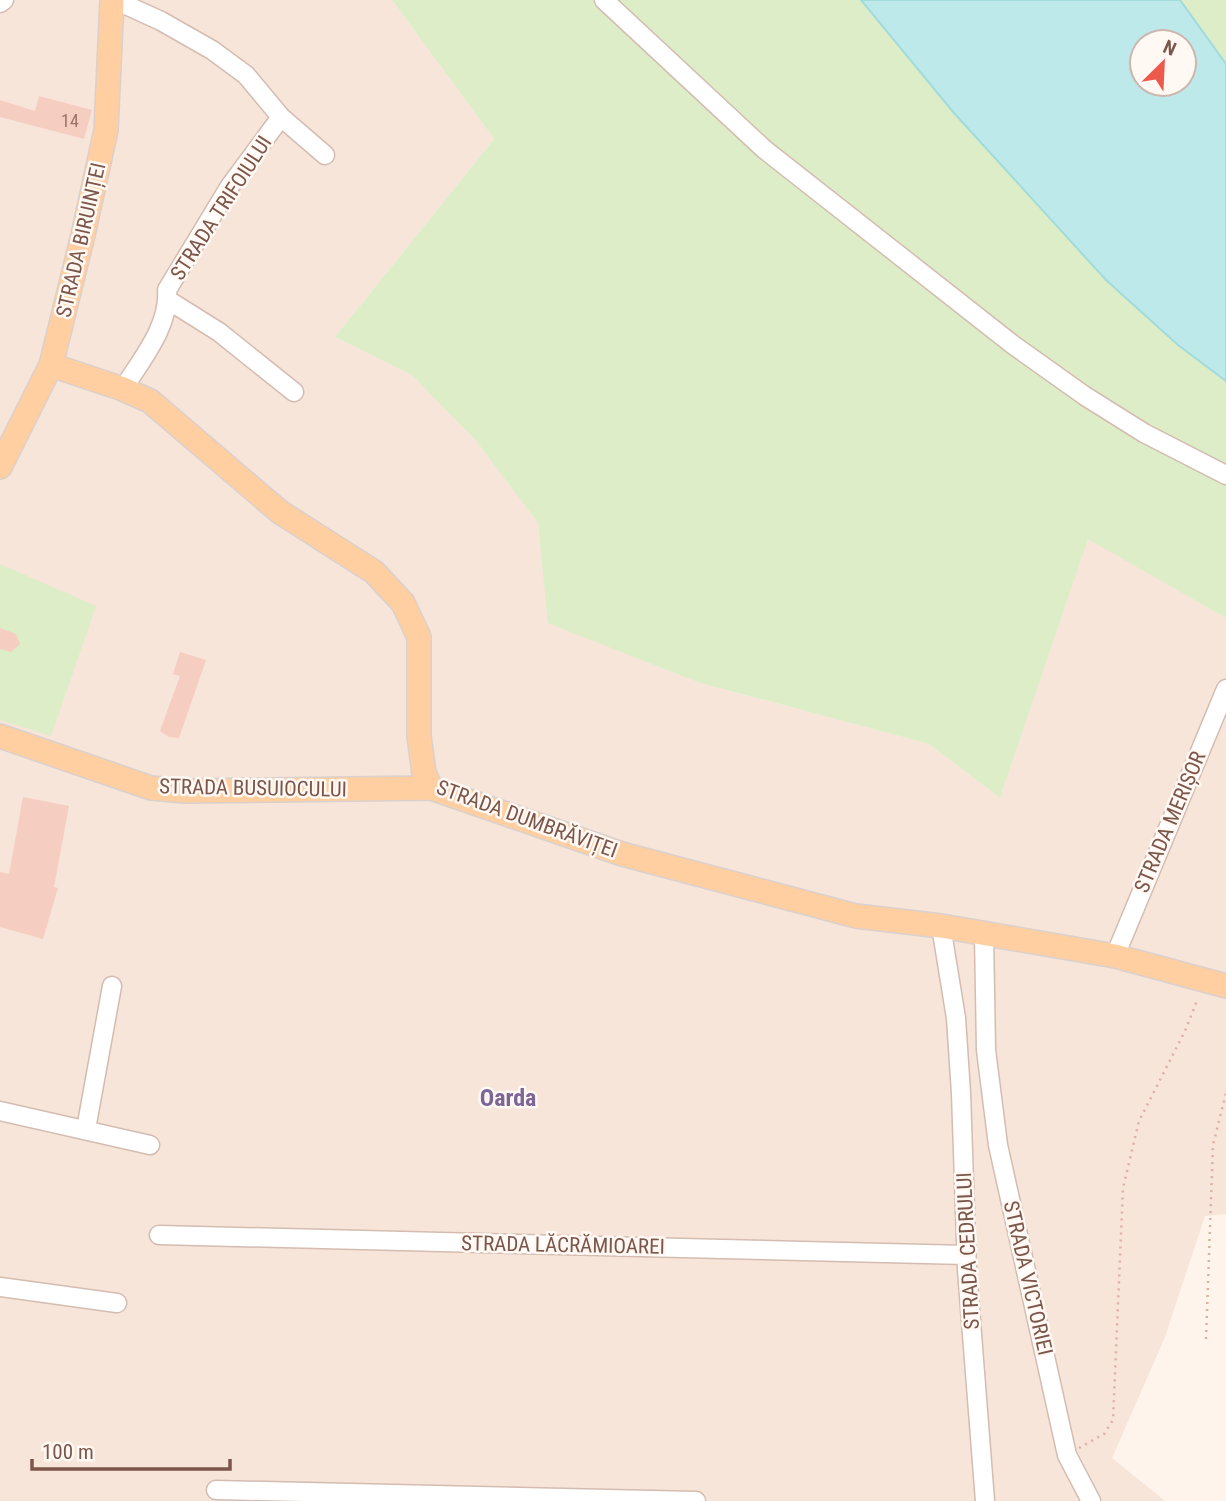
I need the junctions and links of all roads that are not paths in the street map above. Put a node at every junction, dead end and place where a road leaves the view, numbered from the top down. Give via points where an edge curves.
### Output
1 (4, 0) edge
2 (114, 0) edge
3 (604, 0) edge
4 (0, 4) edge
5 (281, 117) junction
6 (325, 155) dead end
7 (168, 300) junction
8 (51, 365) junction
9 (123, 389) junction
10 (295, 392) dead end
11 (0, 467) edge
12 (1226, 475) edge
13 (1226, 689) edge
14 (0, 736) edge
15 (431, 788) junction
16 (941, 926) junction
17 (984, 934) junction
18 (1115, 956) junction
19 (1216, 984) edge
20 (112, 986) dead end
21 (956, 1018) junction
22 (986, 1050) junction
23 (961, 1093) junction
24 (0, 1111) edge
25 (86, 1129) junction
26 (150, 1145) dead end
27 (159, 1235) dead end
28 (966, 1255) junction
29 (0, 1287) edge
30 (117, 1303) dead end
31 (216, 1490) dead end
32 (696, 1501) edge
33 (985, 1501) edge
34 (1091, 1501) edge

1 - 4 street
2 - 5 street via 212,50 246,75
2 - 8 main road, STRADA BIRUINȚEI via 106,131
3 - 12 street via 764,149 1012,344 1144,433
5 - 6 street
5 - 7 street, STRADA TRIFOIULUI via 196,240 167,290
7 - 9 street, STRADA TRIFOIULUI via 162,324
7 - 10 street, STRADA TRIFOIULUI via 219,332
8 - 9 main road, STRADA DUMBRĂVIȚEI
8 - 11 main road, STRADA BIRUINȚEI
9 - 15 main road, STRADA DUMBRĂVIȚEI via 150,401 280,512 374,572 403,603 419,637 419,736
13 - 18 street, STRADA MERIȘOR
14 - 15 main road, STRADA BUSUIOCULUI via 151,788
15 - 16 main road, STRADA DUMBRĂVIȚEI via 622,854 856,916
16 - 17 main road, STRADA DUMBRĂVIȚEI
16 - 21 street, STRADA CEDRULUI
17 - 18 main road, STRADA DUMBRĂVIȚEI
17 - 22 street, STRADA VICTORIEI
18 - 19 main road, STRADA DUMBRĂVIȚEI
20 - 25 street
21 - 22 street
21 - 23 street, STRADA CEDRULUI
22 - 23 street
22 - 34 street, STRADA VICTORIEI via 998,1145 1067,1455
23 - 28 street, STRADA CEDRULUI
24 - 25 street
25 - 26 street
27 - 28 street, STRADA LĂCRĂMIOAREI
28 - 33 street, STRADA CEDRULUI
29 - 30 street
31 - 32 street

